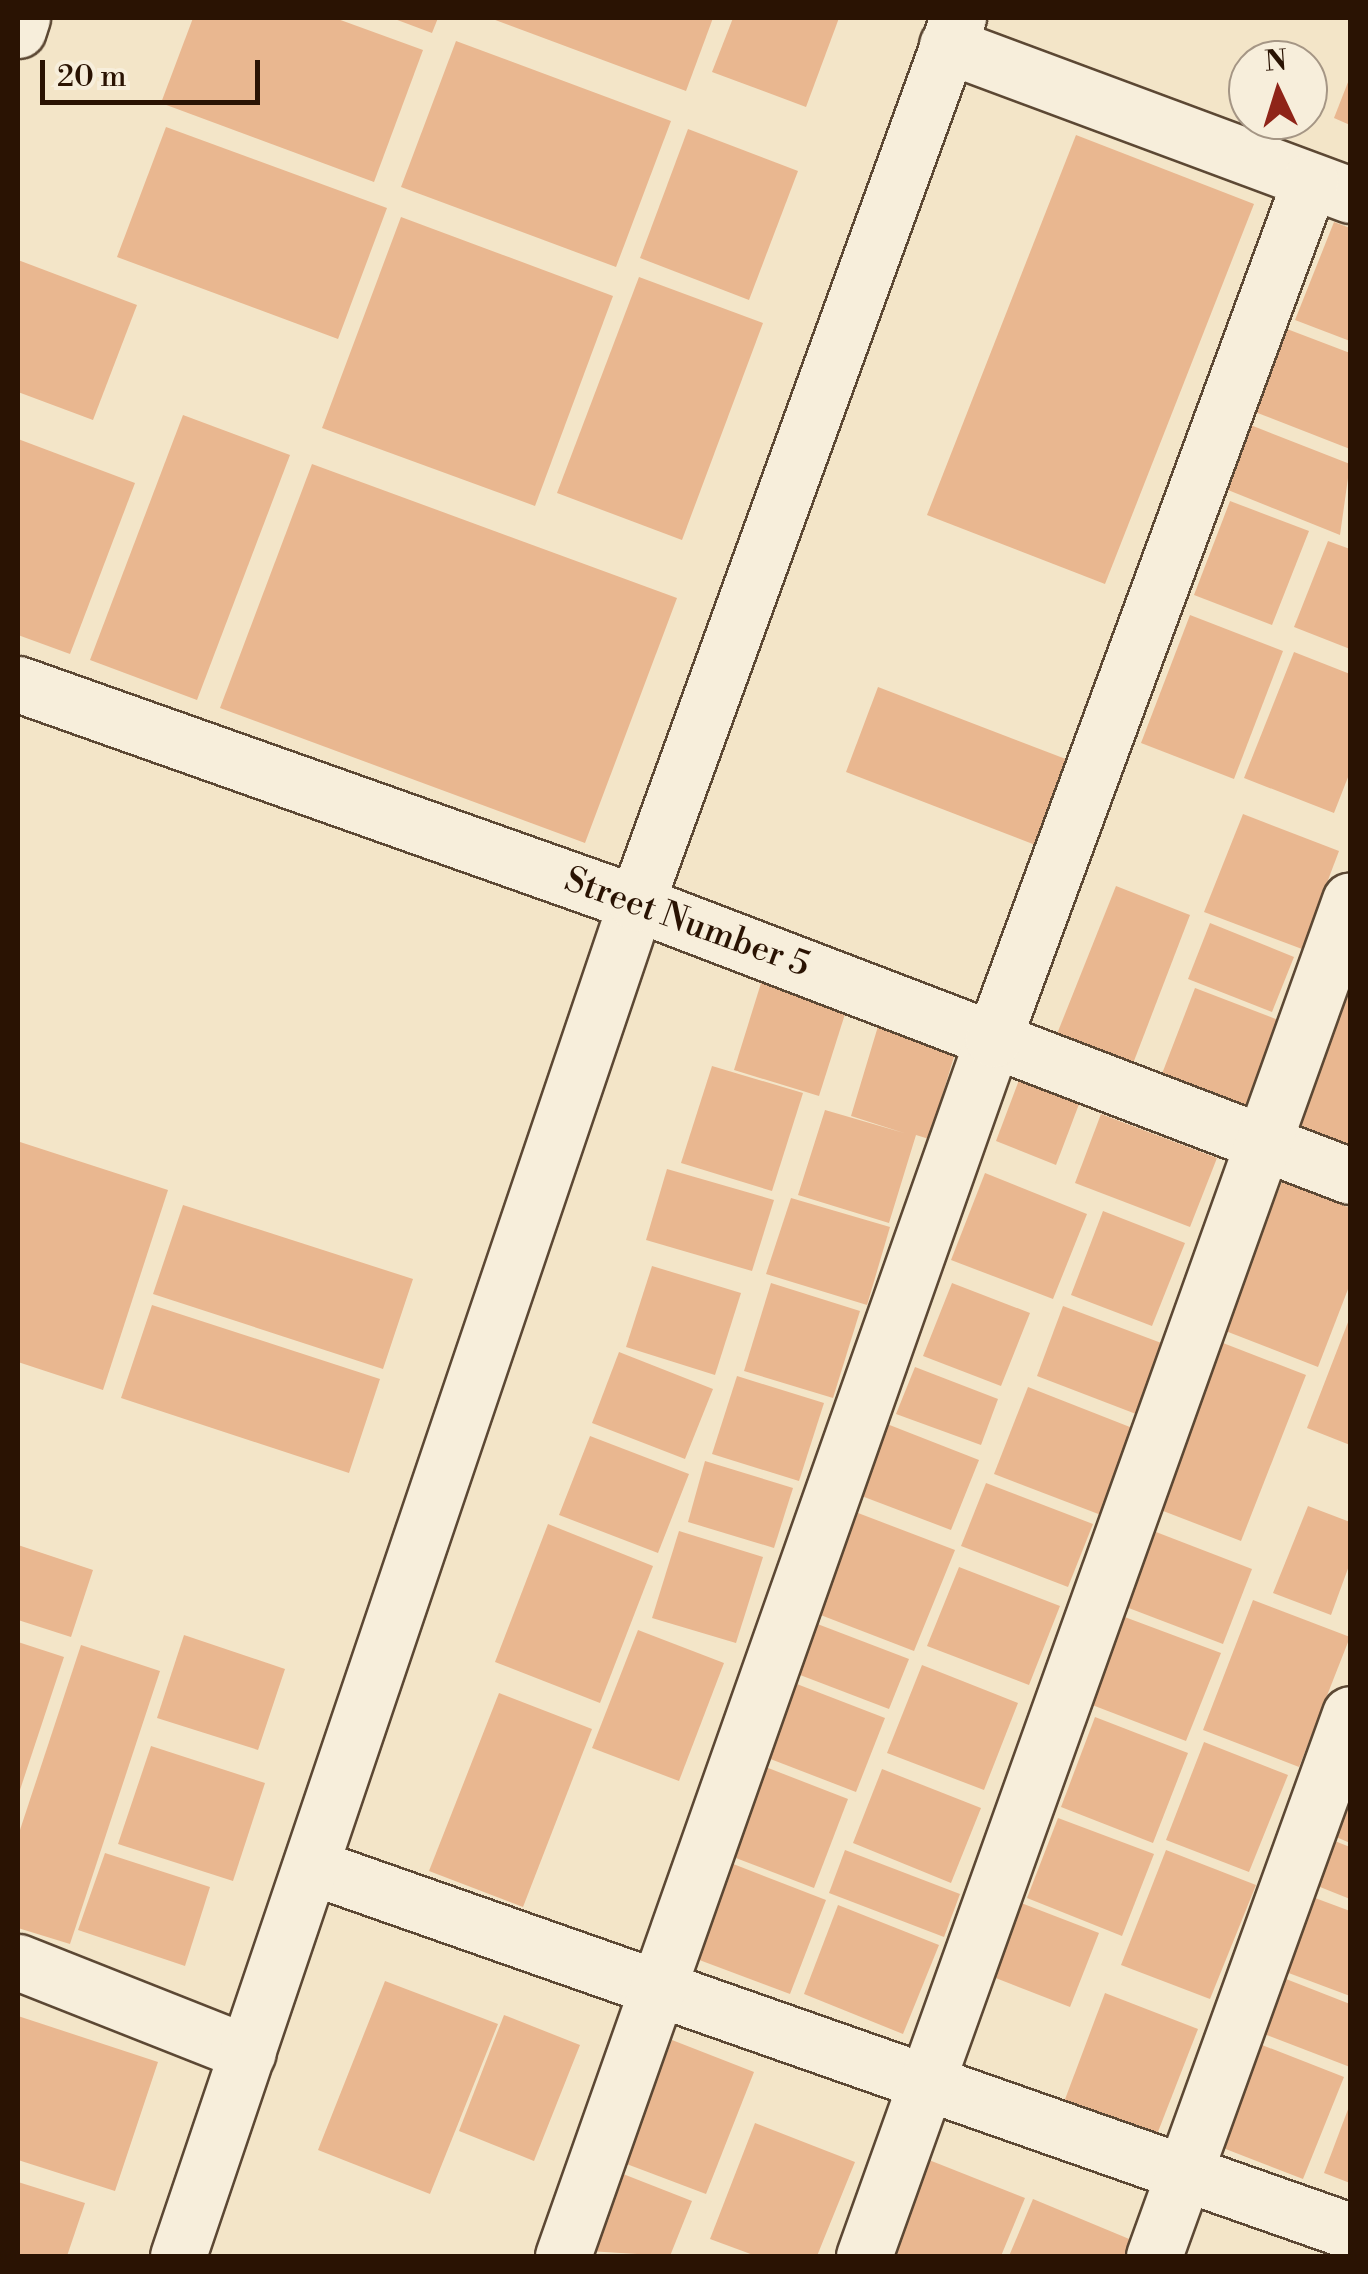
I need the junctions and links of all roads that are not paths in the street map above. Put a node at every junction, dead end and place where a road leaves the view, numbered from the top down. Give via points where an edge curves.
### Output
1 (22, 18) edge
2 (18, 30) edge
3 (952, 32) edge
4 (1330, 188) edge
5 (18, 684) edge
6 (1350, 900) edge
7 (636, 902) junction
8 (993, 1038) junction
9 (1262, 1146) junction
10 (1350, 1176) edge
11 (1350, 1714) edge
12 (312, 1866) junction
13 (18, 1962) edge
14 (660, 1986) junction
15 (248, 2053) junction
16 (926, 2080) junction
17 (1185, 2172) junction
18 (1350, 2232) edge
19 (178, 2256) edge
20 (563, 2256) edge
21 (864, 2256) edge
22 (1154, 2256) edge

1 - 2 street
3 - 4 street
3 - 7 street
4 - 8 street
5 - 7 street, Street Number 5
6 - 9 street
7 - 8 street, Street Number 5
7 - 12 street
8 - 9 street, Street Number 5
8 - 14 street
9 - 10 street, Street Number 5
9 - 16 street
11 - 17 street
12 - 14 street
12 - 15 street
13 - 15 street
14 - 16 street
14 - 20 street
15 - 19 street
16 - 17 street
16 - 21 street
17 - 18 street
17 - 22 street

